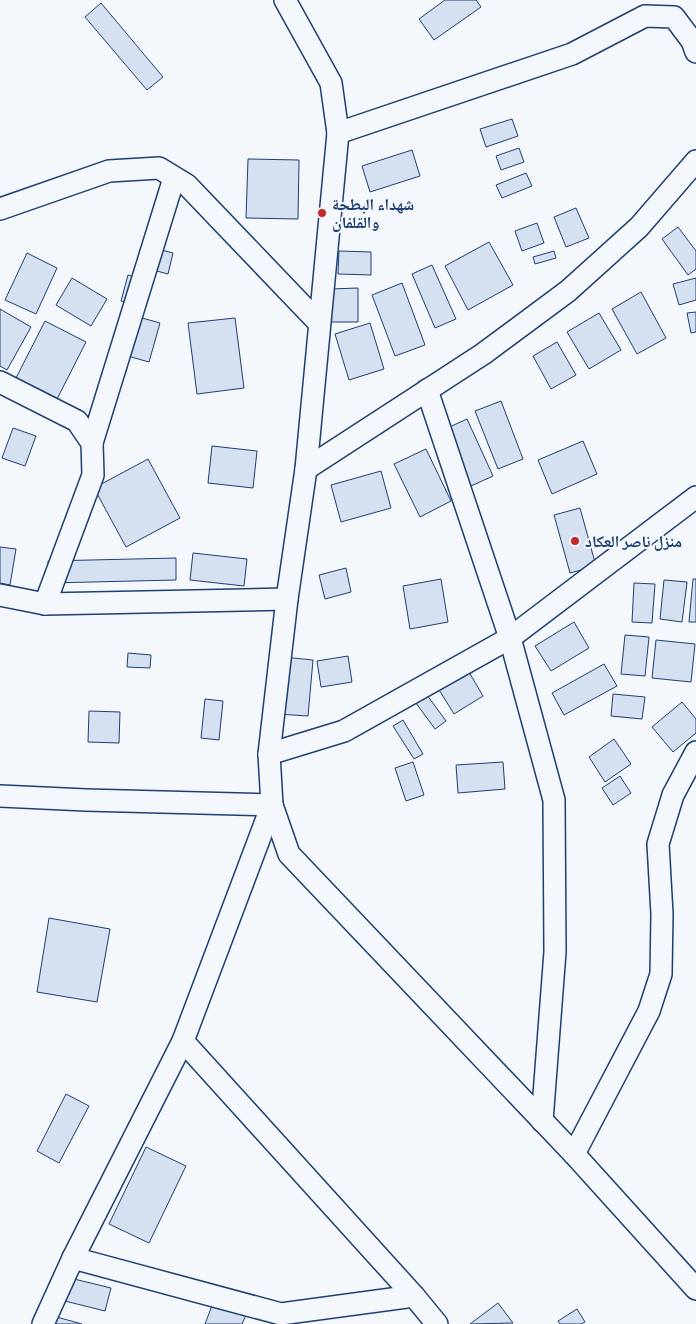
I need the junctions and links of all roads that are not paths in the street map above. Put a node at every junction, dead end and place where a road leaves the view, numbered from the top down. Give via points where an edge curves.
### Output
1 (285, 0) edge
2 (696, 52) edge
3 (338, 133) junction
4 (696, 161) edge
5 (174, 178) junction
6 (0, 209) edge
7 (320, 323) junction
8 (0, 382) edge
9 (427, 390) junction
10 (92, 443) junction
11 (306, 469) junction
12 (696, 498) edge
13 (0, 595) edge
14 (287, 599) junction
15 (45, 604) junction
16 (510, 638) junction
17 (696, 752) edge
18 (269, 754) junction
19 (0, 796) edge
20 (272, 805) junction
21 (184, 1041) junction
22 (542, 1121) junction
23 (574, 1154) junction
24 (73, 1258) junction
25 (696, 1289) edge
26 (414, 1296) junction
27 (281, 1319) edge
28 (43, 1324) edge
29 (437, 1324) edge

1 - 3 street via 331,83
2 - 3 street via 674,17 645,16 572,54
3 - 7 street
4 - 9 street via 638,227 568,291 483,354
5 - 6 street via 159,168 109,171
5 - 7 street via 187,185
5 - 10 street
7 - 11 street
8 - 10 street via 76,421
9 - 11 street
9 - 16 street
10 - 15 street via 93,475
11 - 14 street
12 - 16 street
13 - 15 street
14 - 15 street
14 - 18 street
16 - 18 street via 344,731
16 - 22 street via 554,800 555,952
17 - 23 street via 673,795 658,844 661,974 649,1011
18 - 20 street
19 - 20 street
20 - 21 street
20 - 22 street via 289,854
21 - 24 street
21 - 26 street
22 - 23 street
23 - 25 street
24 - 27 street
24 - 28 street
26 - 27 street
26 - 29 street

